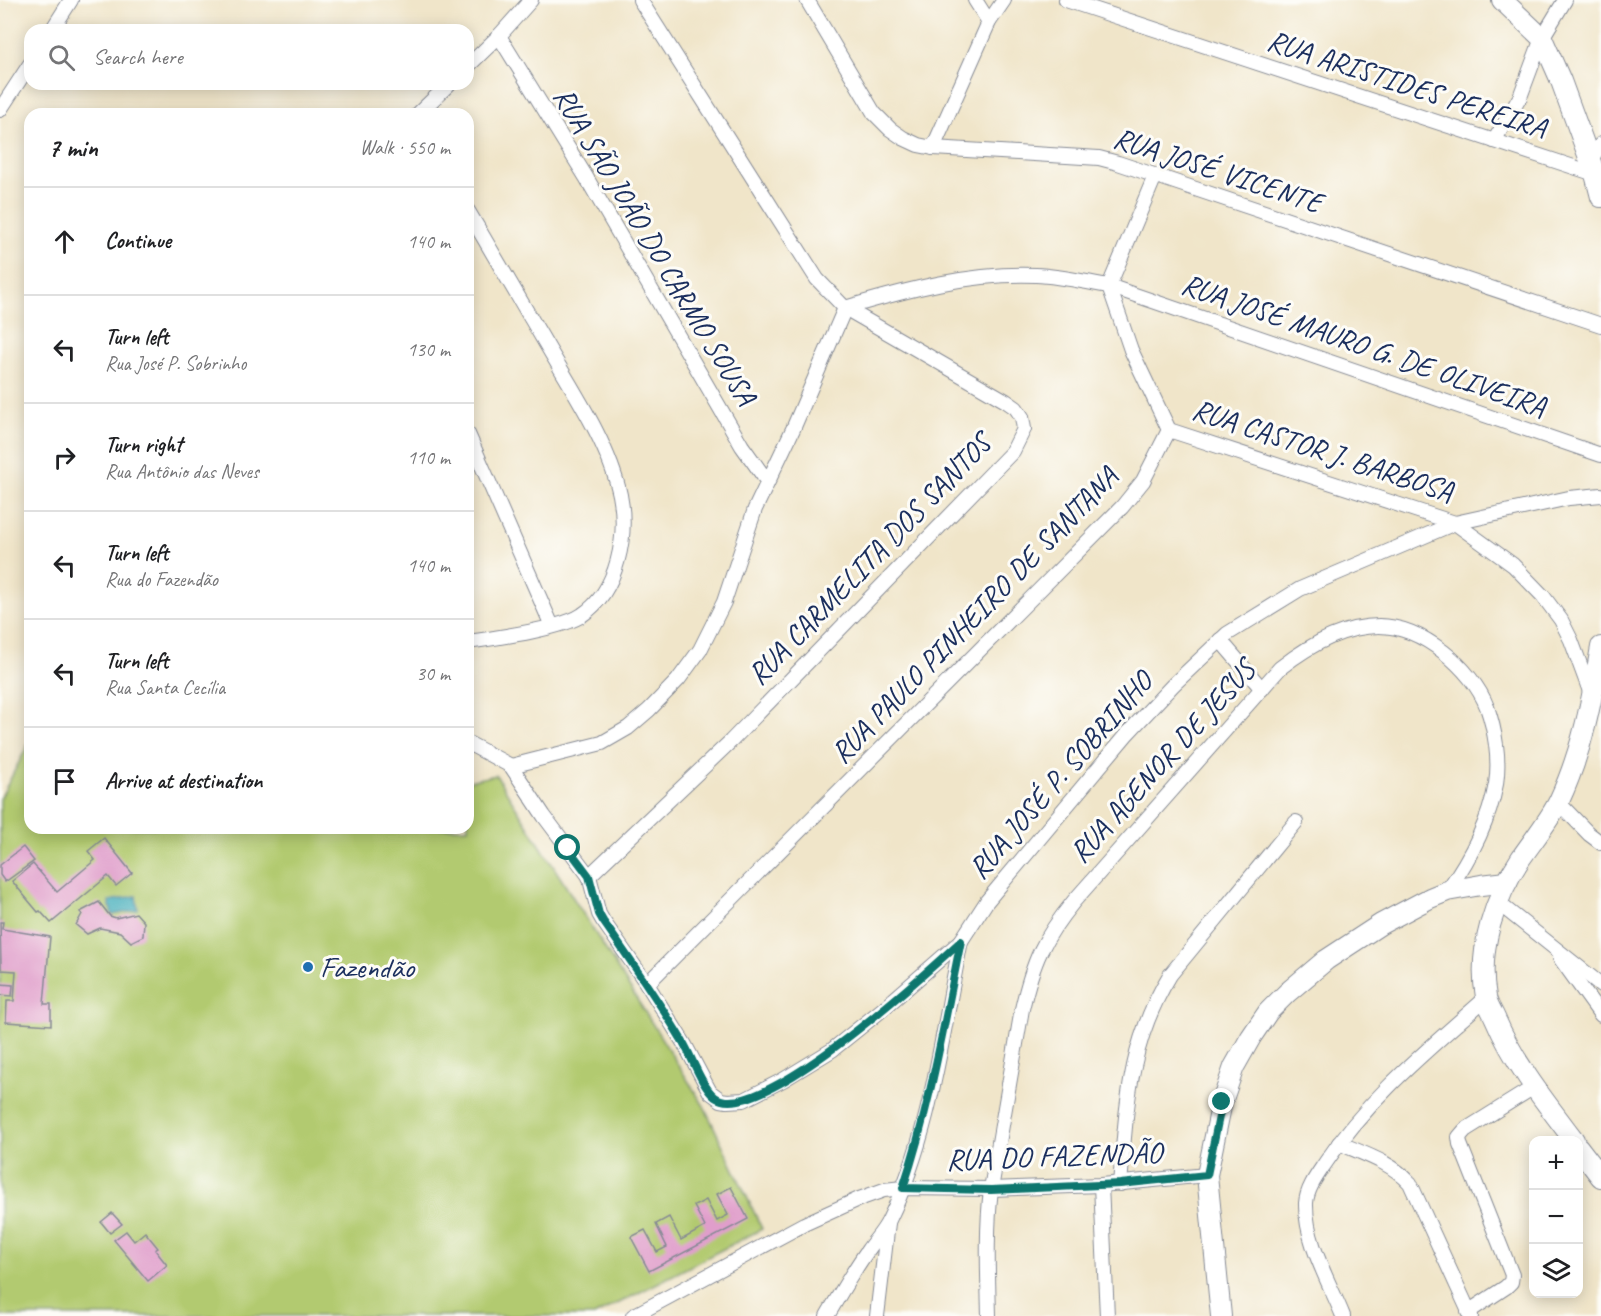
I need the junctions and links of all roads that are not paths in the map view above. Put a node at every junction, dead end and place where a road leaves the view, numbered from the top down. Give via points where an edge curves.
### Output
1 (71, 0) edge
2 (531, 0) edge
3 (640, 0) edge
4 (807, 0) edge
5 (975, 0) edge
6 (1004, 0) edge
7 (1066, 0) edge
8 (1502, 0) edge
9 (1565, 0) edge
10 (989, 22) junction
11 (56, 24) edge
12 (500, 36) junction
13 (1542, 38) junction
14 (474, 60) edge
15 (24, 73) edge
16 (443, 90) edge
17 (424, 108) edge
18 (0, 110) edge
19 (1494, 141) junction
20 (1601, 144) edge
21 (933, 148) junction
22 (1593, 167) junction
23 (1155, 176) junction
24 (1601, 197) edge
25 (474, 221) edge
26 (1109, 286) junction
27 (845, 308) junction
28 (1601, 326) edge
29 (1169, 430) junction
30 (474, 449) edge
31 (1601, 454) edge
32 (767, 481) junction
33 (1601, 495) edge
34 (1455, 523) junction
35 (552, 626) junction
36 (1220, 640) junction
37 (474, 641) edge
38 (1601, 647) edge
39 (1262, 689) junction
40 (1593, 699) junction
41 (474, 746) edge
42 (511, 766) junction
43 (1558, 802) junction
44 (1296, 822) dead end
45 (1601, 843) edge
46 (589, 876) junction
47 (1507, 882) junction
48 (1447, 891) junction
49 (1497, 902) junction
50 (961, 941) junction
51 (1549, 944) junction
52 (647, 984) junction
53 (1601, 985) edge
54 (1486, 998) junction
55 (1601, 1015) edge
56 (1534, 1087) junction
57 (1571, 1136) edge
58 (1339, 1143) junction
59 (1583, 1154) edge
60 (1207, 1175) junction
61 (1601, 1177) edge
62 (1120, 1184) junction
63 (1101, 1185) junction
64 (903, 1188) junction
65 (991, 1190) junction
66 (888, 1223) junction
67 (1469, 1314) edge
68 (633, 1316) edge
69 (827, 1316) edge
70 (877, 1316) edge
71 (989, 1316) edge
72 (1107, 1316) edge
73 (1221, 1316) edge
74 (1343, 1316) edge

1 - 11 street
2 - 12 street
3 - 27 street via 817,279
4 - 21 street, RUA JOSÉ VICENTE via 874,113 903,138
5 - 10 street
6 - 10 street
7 - 19 street, RUA ARISTIDES PEREIRA
8 - 13 main road
9 - 13 street
10 - 21 street
12 - 14 street
12 - 32 street, RUA SÃO JOÃO DO CARMO SOUSA via 742,446
13 - 19 street via 1520,97
13 - 22 main road
15 - 18 street
16 - 17 street
19 - 22 street, RUA ARISTIDES PEREIRA
20 - 22 street
21 - 23 street, RUA JOSÉ VICENTE via 1099,158
22 - 24 main road
23 - 26 street
23 - 28 street, RUA JOSÉ VICENTE
25 - 35 street via 576,396 603,450 620,497 622,539 610,580 590,609
26 - 27 street via 1037,275 992,276 898,293
26 - 29 street via 1131,350
26 - 31 street, RUA JOSÉ MAURO G. DE OLIVEIRA
27 - 32 street
27 - 46 street, RUA CARMELITA DOS SANTOS via 1016,408 1024,429 1020,440 972,495 731,741
29 - 34 street, RUA CASTOR J. BARBOSA
29 - 52 street, RUA PAULO PINHEIRO DE SANTANA via 1143,481 1122,507
30 - 35 street
32 - 42 street via 724,603 700,650 678,680 649,710 602,743
33 - 34 street, RUA CASTOR J. BARBOSA via 1569,498
34 - 36 street, RUA JOSÉ P. SOBRINHO via 1300,589
34 - 40 street via 1513,565 1543,596 1571,640
35 - 37 street
36 - 39 street
36 - 50 street, RUA JOSÉ P. SOBRINHO via 1118,743 987,901
38 - 40 main road
39 - 48 street, RUA AGENOR DE JESUS via 1299,654 1356,628 1380,626 1401,630 1426,640 1461,670 1486,706 1494,732 1496,784 1479,835
39 - 65 street, RUA AGENOR DE JESUS via 1074,901 1045,940 1022,1009
40 - 43 main road via 1574,766
41 - 42 street
42 - 46 street
43 - 45 street
43 - 47 main road
44 - 62 street via 1157,996 1134,1059
46 - 52 street via 599,914
47 - 48 main road
47 - 49 main road
48 - 60 main road via 1380,924 1326,960 1268,1012 1234,1067 1215,1127
49 - 51 street
49 - 54 main road via 1486,949
50 - 52 street, RUA JOSÉ P. SOBRINHO via 884,1010 832,1050 736,1102 721,1100 710,1092
50 - 64 street via 932,1086
51 - 53 street
51 - 55 street
54 - 56 main road
54 - 58 street via 1402,1072
56 - 57 main road
56 - 67 street via 1459,1137 1512,1275 1506,1287
58 - 67 street via 1387,1164 1410,1183
58 - 74 street via 1314,1179 1306,1209 1312,1240
59 - 61 main road
60 - 62 street, RUA DO FAZENDÃO
60 - 73 main road
62 - 63 street, RUA DO FAZENDÃO
63 - 65 street, RUA DO FAZENDÃO
63 - 72 street
64 - 65 street, RUA DO FAZENDÃO
64 - 66 street
64 - 68 street, RUA DO FAZENDÃO via 859,1198 804,1224
65 - 71 street, RUA AGENOR DE JESUS
66 - 69 street
66 - 70 street

